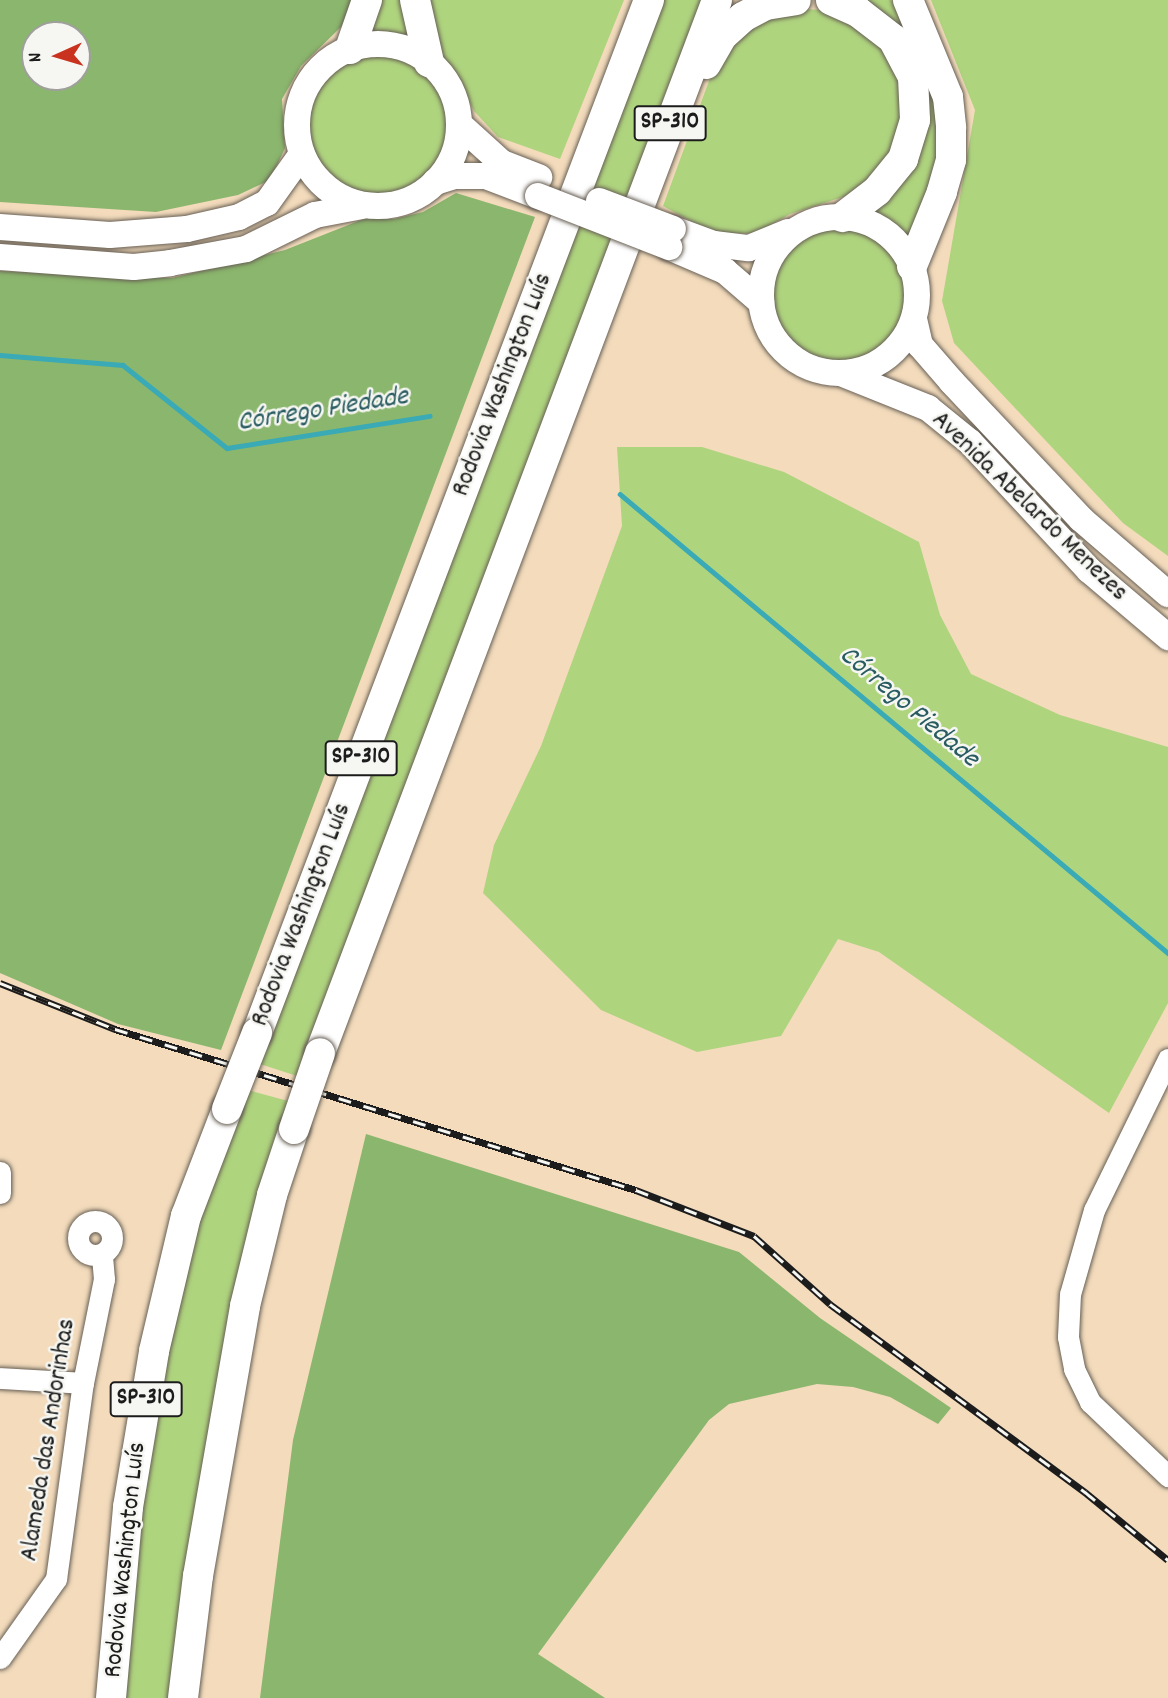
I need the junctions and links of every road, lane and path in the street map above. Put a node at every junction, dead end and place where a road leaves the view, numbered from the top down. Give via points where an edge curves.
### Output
1 (367, 0) edge
2 (415, 0) edge
3 (628, 0) edge
4 (649, 0) edge
5 (717, 0) edge
6 (796, 0) edge
7 (831, 0) edge
8 (908, 0) edge
9 (350, 49) junction
10 (429, 62) junction
11 (461, 126) junction
12 (302, 154) junction
13 (435, 182) junction
14 (543, 188) junction
15 (365, 205) junction
16 (844, 217) junction
17 (0, 227) edge
18 (563, 227) junction
19 (797, 228) junction
20 (671, 238) junction
21 (623, 246) junction
22 (0, 257) edge
23 (912, 266) junction
24 (761, 302) junction
25 (914, 319) junction
26 (843, 374) junction
27 (1168, 594) edge
28 (1168, 637) edge
29 (1168, 1059) edge
30 (0, 1172) edge
31 (0, 1193) edge
32 (102, 1254) dead end
33 (0, 1378) edge
34 (83, 1383) junction
35 (1168, 1476) edge
36 (0, 1658) edge
37 (111, 1698) edge
38 (183, 1698) edge

1 - 9 highway
2 - 10 highway
3 - 18 highway
4 - 18 highway, Rodovia Washington Luís / SP-310
5 - 21 highway, SP-310
6 - 21 highway via 766,5 722,36
7 - 16 highway via 858,12 893,39 913,77 915,121 903,159 877,191
8 - 23 highway via 948,97 951,128 951,160
9 - 10 main road via 377,44 405,48
9 - 12 main road via 328,61 305,92 297,129
10 - 11 main road via 447,83
11 - 13 main road via 450,162
11 - 14 main road via 502,163
12 - 15 main road via 317,178 338,196
12 - 17 main road via 267,203 239,217 187,229 110,235
13 - 14 main road via 456,176 486,176
13 - 15 main road via 415,198 390,206
14 - 20 main road, bridge
15 - 22 main road via 315,215 246,249 170,263 134,267
16 - 19 main road via 814,220
16 - 23 main road via 882,229
18 - 37 highway, Rodovia Washington Luís / SP-310, bridge via 186,1216 154,1351 128,1507
19 - 20 main road via 749,248
19 - 24 main road via 778,246 765,268
20 - 24 main road via 725,271
21 - 38 highway, SP-310, bridge via 320,1053 272,1195 245,1306 198,1576
23 - 25 main road via 917,292
24 - 26 main road via 767,326 779,346 820,372
25 - 26 main road via 900,344 880,363
25 - 27 main road, Avenida Abelardo Menezes via 920,345 952,382 1082,519
26 - 28 main road, Avenida Abelardo Menezes via 928,408 970,442 1088,570
29 - 35 street via 1094,1210 1070,1294 1068,1337 1074,1369 1090,1402
30 - 31 street
32 - 34 street, Alameda das Andorinhas via 104,1279
33 - 34 street
34 - 36 street, Alameda das Andorinhas via 56,1579

